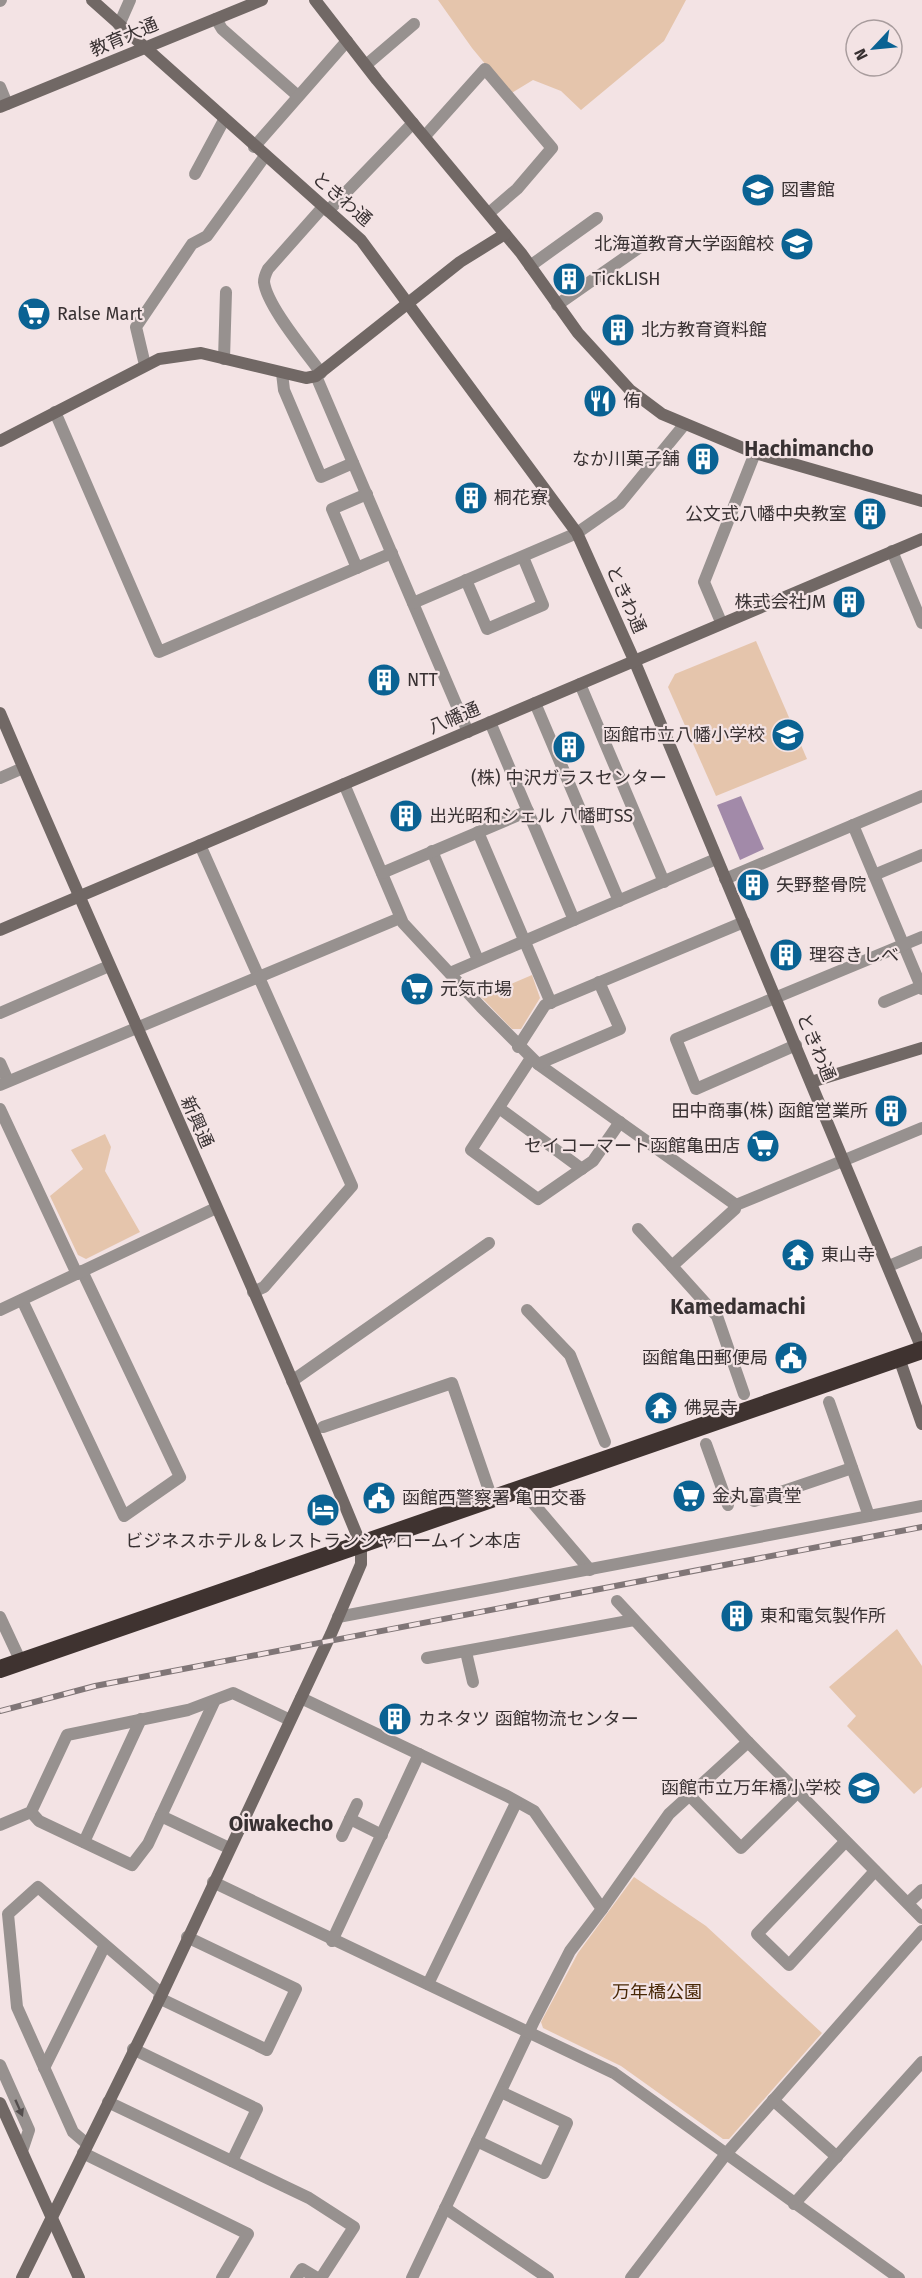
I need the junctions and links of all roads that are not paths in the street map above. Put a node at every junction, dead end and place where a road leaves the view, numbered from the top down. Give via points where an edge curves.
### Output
1 (92, 0) edge
2 (130, 0) edge
3 (262, 0) edge
4 (315, 0) edge
5 (216, 19) junction
6 (414, 24) dead end
7 (119, 25) junction
8 (347, 41) junction
9 (144, 47) junction
10 (366, 65) junction
11 (0, 87) edge
12 (298, 96) junction
13 (4, 105) edge
14 (224, 120) junction
15 (413, 123) junction
16 (425, 136) junction
17 (254, 147) junction
18 (265, 156) junction
19 (195, 174) dead end
20 (325, 209) junction
21 (489, 213) junction
22 (597, 218) dead end
23 (505, 234) junction
24 (640, 247) dead end
25 (530, 266) junction
26 (226, 292) dead end
27 (408, 303) junction
28 (557, 305) junction
29 (224, 359) junction
30 (146, 365) junction
31 (282, 373) junction
32 (318, 374) junction
33 (55, 412) junction
34 (684, 425) junction
35 (0, 441) edge
36 (755, 453) junction
37 (353, 463) junction
38 (367, 494) junction
39 (922, 501) edge
40 (577, 533) junction
41 (922, 539) edge
42 (892, 551) junction
43 (392, 553) junction
44 (523, 557) junction
45 (357, 568) junction
46 (466, 580) junction
47 (413, 603) junction
48 (722, 622) junction
49 (922, 624) edge
50 (634, 660) junction
51 (580, 684) junction
52 (535, 703) junction
53 (0, 713) edge
54 (490, 722) junction
55 (468, 732) junction
56 (23, 768) junction
57 (0, 778) edge
58 (344, 784) junction
59 (922, 796) edge
60 (528, 811) junction
61 (853, 825) junction
62 (478, 832) junction
63 (200, 845) junction
64 (432, 851) junction
65 (922, 855) edge
66 (716, 859) junction
67 (382, 873) junction
68 (874, 875) junction
69 (725, 879) junction
70 (664, 882) junction
71 (78, 897) junction
72 (619, 901) junction
73 (400, 918) junction
74 (574, 920) junction
75 (744, 922) junction
76 (0, 930) edge
77 (922, 937) edge
78 (524, 942) junction
79 (903, 944) junction
80 (478, 960) junction
81 (109, 966) junction
82 (450, 973) junction
83 (258, 976) junction
84 (599, 982) junction
85 (922, 987) edge
86 (776, 998) junction
87 (884, 1002) dead end
88 (551, 1003) junction
89 (0, 1013) edge
90 (135, 1027) junction
91 (796, 1045) junction
92 (518, 1047) junction
93 (922, 1048) edge
94 (535, 1061) junction
95 (0, 1063) edge
96 (811, 1082) junction
97 (4, 1083) edge
98 (499, 1108) junction
99 (0, 1109) edge
100 (620, 1122) junction
101 (922, 1128) edge
102 (844, 1160) junction
103 (582, 1168) junction
104 (736, 1205) junction
105 (216, 1208) junction
106 (638, 1229) dead end
107 (489, 1243) dead end
108 (922, 1252) edge
109 (672, 1266) junction
110 (889, 1266) junction
111 (80, 1273) junction
112 (253, 1292) junction
113 (22, 1300) junction
114 (0, 1310) edge
115 (527, 1310) dead end
116 (922, 1350) edge
117 (899, 1358) junction
118 (292, 1381) junction
119 (744, 1394) dead end
120 (829, 1402) dead end
121 (922, 1424) edge
122 (323, 1427) dead end
123 (605, 1442) dead end
124 (706, 1444) dead end
125 (852, 1468) junction
126 (521, 1489) junction
127 (492, 1499) junction
128 (754, 1501) dead end
129 (728, 1505) dead end
130 (922, 1506) edge
131 (869, 1516) junction
132 (361, 1545) junction
133 (590, 1570) junction
134 (617, 1601) dead end
135 (0, 1617) edge
136 (338, 1617) junction
137 (634, 1620) junction
138 (466, 1652) junction
139 (427, 1658) dead end
140 (21, 1662) junction
141 (0, 1669) edge
142 (473, 1682) dead end
143 (301, 1698) junction
144 (214, 1702) junction
145 (141, 1719) junction
146 (290, 1720) junction
147 (748, 1742) junction
148 (419, 1754) junction
149 (798, 1792) junction
150 (690, 1796) junction
151 (516, 1803) junction
152 (357, 1804) dead end
153 (31, 1812) junction
154 (161, 1816) junction
155 (350, 1819) junction
156 (0, 1824) edge
157 (382, 1834) junction
158 (342, 1836) dead end
159 (84, 1842) junction
160 (845, 1842) junction
161 (229, 1848) junction
162 (874, 1871) junction
163 (213, 1882) junction
164 (922, 1890) edge
165 (908, 1903) junction
166 (602, 1909) junction
167 (922, 1918) edge
168 (922, 1931) edge
169 (187, 1937) junction
170 (332, 1941) junction
171 (104, 1947) junction
172 (428, 1984) junction
173 (160, 1996) junction
174 (530, 2031) junction
175 (133, 2049) junction
176 (922, 2062) edge
177 (0, 2065) edge
178 (44, 2068) junction
179 (501, 2092) junction
180 (773, 2100) junction
181 (108, 2102) junction
182 (0, 2103) edge
183 (4, 2125) edge
184 (477, 2141) junction
185 (85, 2149) junction
186 (21, 2151) junction
187 (726, 2154) junction
188 (837, 2157) junction
189 (232, 2161) junction
190 (794, 2204) junction
191 (445, 2208) junction
192 (52, 2220) junction
193 (22, 2278) edge
194 (79, 2278) edge
195 (222, 2278) edge
196 (296, 2278) edge
197 (319, 2278) edge
198 (412, 2278) edge
199 (548, 2278) edge
200 (631, 2278) edge
201 (899, 2278) edge

1 - 7 street, ときわ通
2 - 7 street
3 - 5 street, 教育大通
4 - 8 street
5 - 9 street, 教育大通
5 - 12 street via 222,29
6 - 10 street
7 - 9 street, ときわ通
8 - 10 street
8 - 12 street
9 - 13 street, 教育大通
9 - 14 street, ときわ通
10 - 15 street
11 - 13 street
12 - 17 street
14 - 17 street, ときわ通
14 - 19 street
15 - 16 street
15 - 20 street
16 - 21 street
16 - 21 street via 485,69 552,148 517,189
17 - 18 street, ときわ通
18 - 20 street, ときわ通
18 - 30 street via 207,236 192,244 136,327
20 - 27 street, ときわ通 via 361,240
20 - 32 street via 268,269 264,280 268,295
21 - 23 street
22 - 25 street
23 - 25 street
23 - 27 street via 460,262
24 - 28 street
25 - 28 street
26 - 29 street
27 - 32 street
27 - 40 street, ときわ通
28 - 34 street via 630,390
29 - 30 street via 201,353 159,359
29 - 31 street
30 - 33 street
31 - 32 street via 306,378
31 - 37 street via 284,390 321,477
32 - 37 street
33 - 35 street
33 - 45 street via 159,652
34 - 36 street
34 - 40 street via 620,503
36 - 39 street
36 - 48 street via 705,582
37 - 38 street
38 - 43 street
38 - 45 street via 332,509
40 - 44 street
40 - 50 street, ときわ通
41 - 42 street, 八幡通
42 - 48 street, 八幡通
42 - 49 street
43 - 45 street
43 - 47 street
44 - 46 street
44 - 46 street via 543,605 487,629
46 - 47 street
47 - 55 street
48 - 50 street, 八幡通
50 - 51 street, 八幡通
50 - 66 street, ときわ通
51 - 52 street, 八幡通
51 - 70 street
52 - 54 street, 八幡通
52 - 72 street
53 - 56 street, 新興通
54 - 55 street, 八幡通
54 - 60 street
55 - 58 street, 八幡通
56 - 57 street
56 - 71 street, 新興通
58 - 63 street, 八幡通
58 - 67 street
59 - 61 street
60 - 62 street
60 - 74 street
61 - 68 street
61 - 69 street
62 - 64 street
62 - 78 street
63 - 71 street, 八幡通
63 - 83 street
64 - 67 street
64 - 80 street
65 - 68 street
66 - 69 street, ときわ通
66 - 70 street
67 - 73 street
68 - 79 street
69 - 75 street, ときわ通
70 - 72 street
71 - 76 street, 八幡通
71 - 81 street, 新興通
72 - 74 street
73 - 82 street
73 - 83 street
74 - 78 street
75 - 84 street
75 - 86 street, ときわ通
77 - 79 street
78 - 80 street
78 - 88 street
79 - 85 street
79 - 86 street
80 - 82 street
81 - 89 street
81 - 90 street, 新興通
82 - 92 street
83 - 90 street
83 - 112 street via 352,1186 264,1287
84 - 88 street
84 - 94 street via 620,1029
85 - 87 street
86 - 91 street, ときわ通
86 - 91 street via 676,1039 696,1089
88 - 92 street via 545,1005
90 - 97 street
90 - 105 street, 新興通
91 - 96 street, ときわ通
92 - 94 street
93 - 96 street
94 - 98 street
94 - 100 street
95 - 97 street
96 - 102 street, ときわ通
98 - 103 street
98 - 103 street via 471,1150 538,1198
99 - 111 street
100 - 103 street via 593,1161
100 - 104 street
101 - 102 street
102 - 104 street
102 - 110 street, ときわ通
104 - 109 street
105 - 111 street
105 - 112 street, 新興通
106 - 109 street
107 - 118 street
108 - 110 street
109 - 119 street via 717,1316
110 - 116 street, ときわ通
111 - 113 street
111 - 113 street via 180,1477 124,1516
112 - 118 street, 新興通
113 - 114 street
115 - 123 street via 570,1355
116 - 117 highway
117 - 121 street
117 - 126 highway
118 - 132 street, 新興通
120 - 125 street
122 - 127 street via 452,1383
124 - 129 street
125 - 128 street
125 - 131 street
126 - 127 highway
126 - 133 street
127 - 132 highway
130 - 131 street
131 - 133 street
132 - 136 street via 361,1564
132 - 140 highway
133 - 136 street
134 - 137 street
135 - 140 street
136 - 143 street
137 - 138 street
137 - 147 street
138 - 139 street
138 - 142 street
140 - 141 highway
143 - 146 street
143 - 148 street
144 - 145 street
144 - 146 street via 233,1694
144 - 154 street
145 - 153 street via 67,1735
145 - 159 street
146 - 161 street
147 - 149 street
147 - 150 street
148 - 151 street
148 - 157 street
149 - 150 street via 741,1848
149 - 160 street
150 - 166 street via 669,1814
151 - 166 street via 534,1812
151 - 172 street
152 - 155 street
153 - 156 street
153 - 159 street via 39,1821
154 - 159 street via 148,1844 132,1865
154 - 161 street
155 - 157 street
155 - 158 street
157 - 170 street
160 - 162 street
160 - 162 street via 757,1934 789,1965
161 - 163 street
162 - 165 street
163 - 169 street
163 - 170 street
164 - 165 street
165 - 167 street
166 - 174 street via 570,1951
168 - 180 street
169 - 173 street
169 - 173 street via 296,1989 267,2050
170 - 172 street
171 - 173 street
171 - 178 street
171 - 178 street via 38,1887 8,1914 17,2007
172 - 174 street
173 - 175 street
174 - 179 street
174 - 187 street via 614,2073
175 - 181 street
175 - 189 street via 257,2109
176 - 188 street
177 -> 186 street via 29,2130
178 - 185 street via 73,2132
179 - 184 street
179 - 184 street via 567,2123 544,2173
180 - 187 street
180 - 188 street
181 - 185 street
181 - 189 street
182 - 183 street
183 - 186 street
184 - 191 street
185 - 192 street
185 - 195 street via 248,2234
186 - 192 street
187 - 190 street
187 - 200 street
188 - 190 street
189 - 197 street via 309,2198 354,2227
190 - 201 street
191 - 198 street
191 - 199 street
192 - 193 street
192 - 194 street
196 - 197 street via 302,2269

